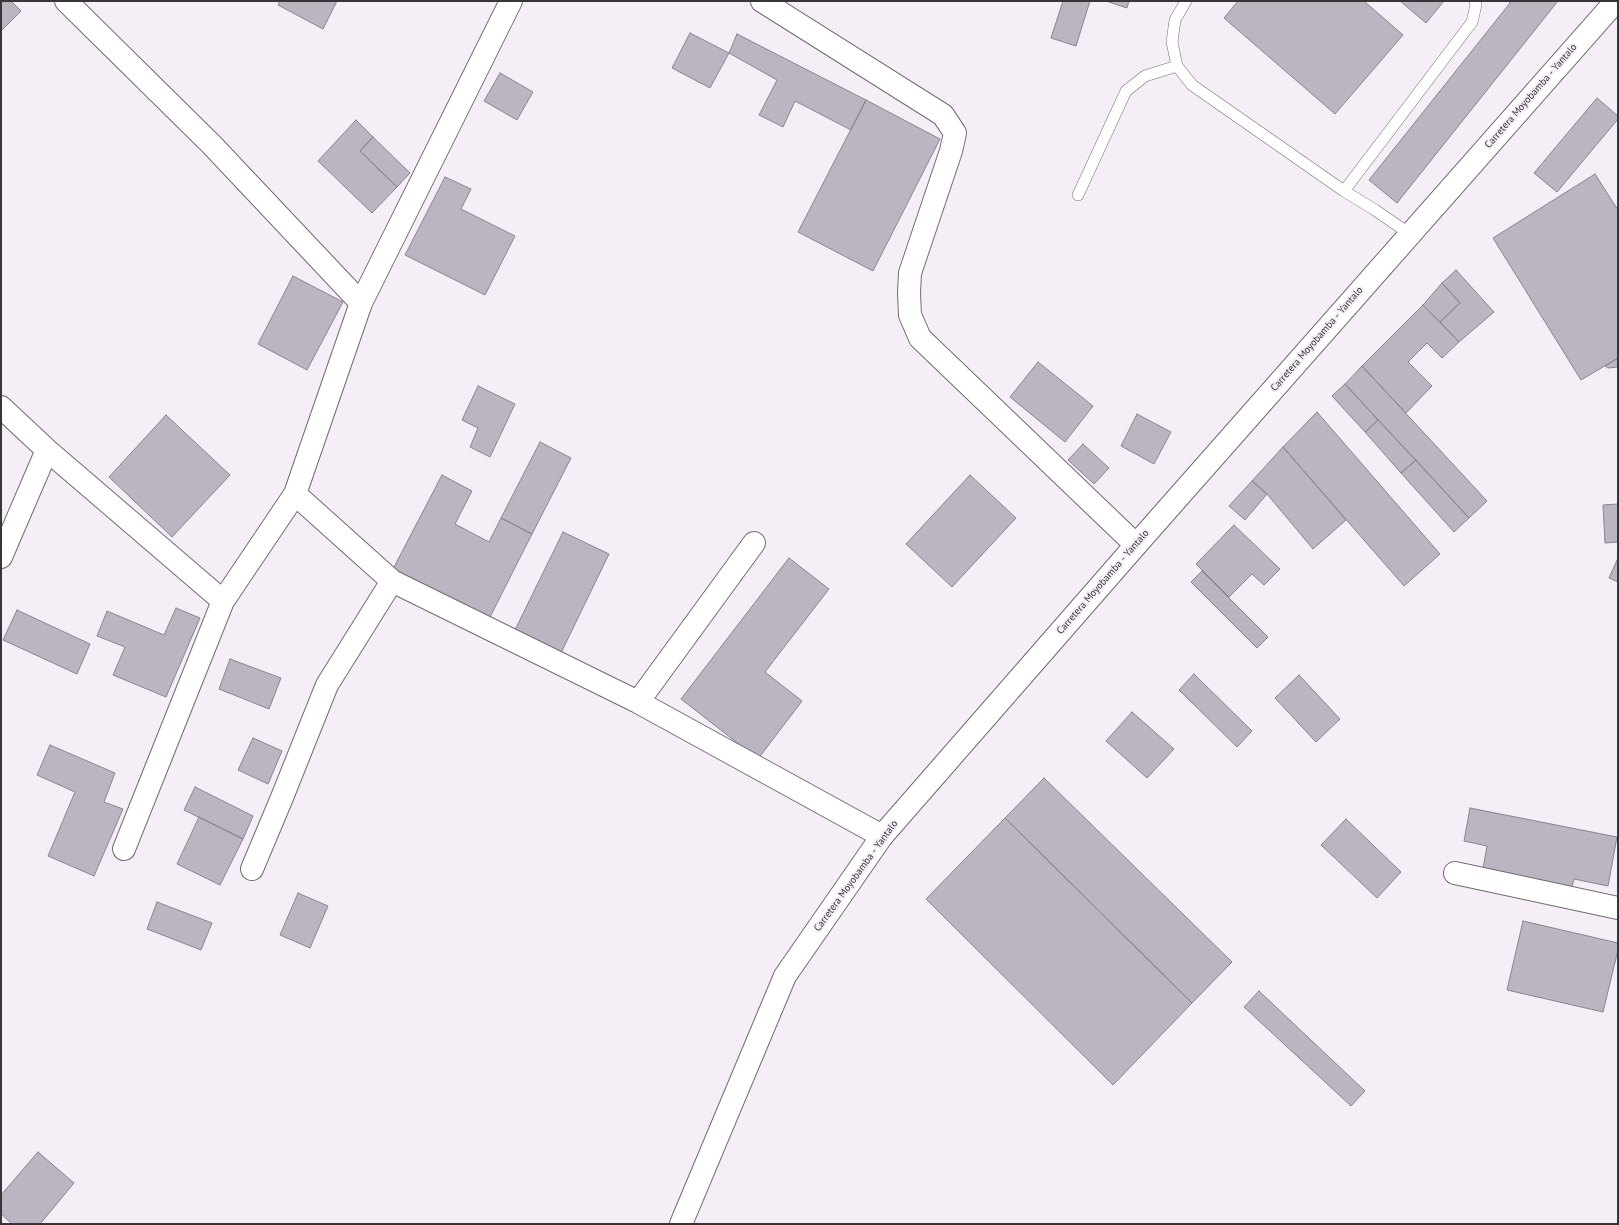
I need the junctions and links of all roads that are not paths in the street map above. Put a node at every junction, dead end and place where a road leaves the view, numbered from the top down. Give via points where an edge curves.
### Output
1 (66, 1) edge
2 (511, 1) edge
3 (762, 1) edge
4 (1186, 1) edge
5 (1475, 1) edge
6 (1616, 1) edge
7 (1177, 66) junction
8 (1344, 191) junction
9 (1078, 195) dead end
10 (1410, 234) junction
11 (361, 303) junction
12 (1, 407) edge
13 (47, 450) junction
14 (295, 494) junction
15 (754, 542) dead end
16 (1136, 545) junction
17 (1, 557) edge
18 (392, 582) junction
19 (223, 601) junction
20 (638, 702) junction
21 (882, 836) junction
22 (124, 849) dead end
23 (252, 869) dead end
24 (1455, 873) dead end
25 (1618, 908) edge
26 (681, 1224) edge

1 - 11 street via 212,145
2 - 11 street
3 - 16 street via 943,115 954,133 951,151 910,273 910,315 920,338
4 - 7 lane via 1174,20 1172,42
5 - 8 lane via 1472,22
6 - 10 street, Carretera Moyobamba - Yantalo
7 - 8 lane via 1192,85
7 - 9 lane via 1145,76 1126,91
8 - 10 lane
10 - 16 street, Carretera Moyobamba - Yantalo
11 - 14 street
12 - 13 street
13 - 17 street
13 - 19 street
14 - 18 street
14 - 19 street
15 - 20 street
16 - 21 street, Carretera Moyobamba - Yantalo
18 - 20 street
18 - 23 street via 327,685
19 - 22 street
20 - 21 street
21 - 26 street, Carretera Moyobamba - Yantalo via 785,976
24 - 25 street

